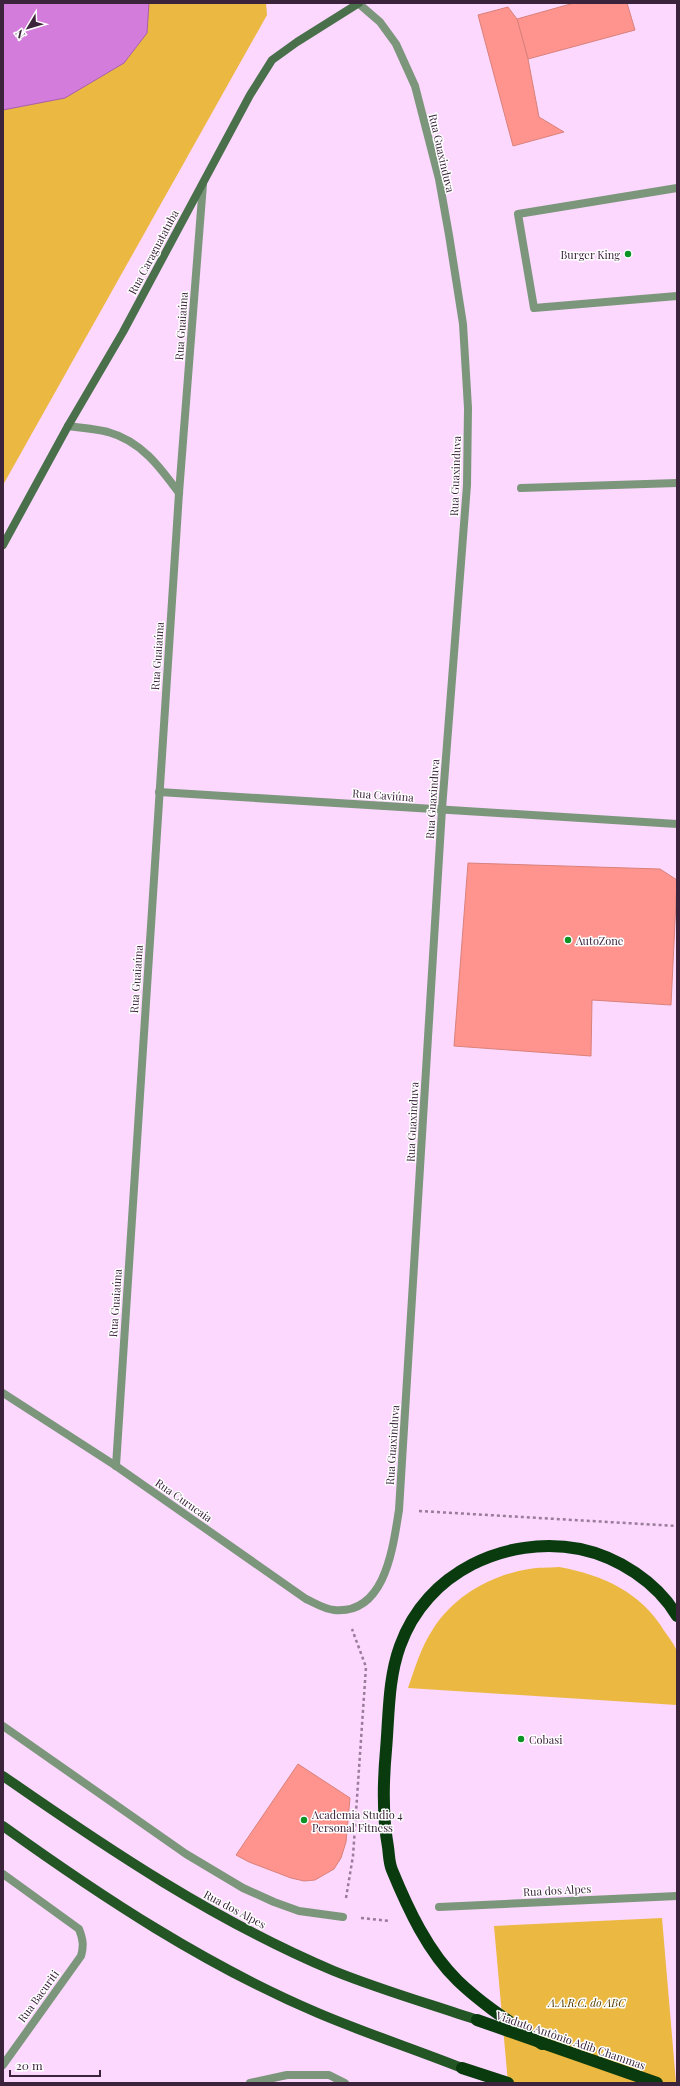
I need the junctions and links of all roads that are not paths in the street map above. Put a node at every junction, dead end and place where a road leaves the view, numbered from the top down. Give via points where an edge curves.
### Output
1 (358, 3) edge
2 (203, 184) junction
3 (677, 188) edge
4 (677, 296) edge
5 (68, 426) junction
6 (677, 483) edge
7 (521, 488) dead end
8 (179, 493) junction
9 (3, 545) edge
10 (159, 792) junction
11 (442, 809) junction
12 (677, 824) edge
13 (3, 1394) edge
14 (116, 1466) junction
15 (356, 1606) joint
16 (677, 1616) edge
17 (3, 1726) edge
18 (3, 1776) edge
19 (3, 1826) edge
20 (3, 1874) edge
21 (677, 1896) edge
22 (439, 1907) dead end
23 (343, 1917) road end
24 (477, 2020) joint
25 (542, 2044) junction
26 (3, 2065) edge
27 (462, 2068) joint
28 (250, 2083) edge
29 (345, 2083) edge
30 (508, 2083) edge
31 (657, 2083) edge

1 - 2 street, Rua Caraguatatuba via 272,60 250,95
1 - 11 street, Rua Guaxinduva via 380,22 396,44 415,86 438,179 463,324 468,408 467,485
2 - 5 street, Rua Caraguatatuba via 123,332
2 - 8 street, Rua Guaiaúna
3 - 4 street via 518,214 534,308
5 - 8 street via 109,432 140,447 161,468
5 - 9 street, Rua Caraguatatuba
6 - 7 street
8 - 10 street, Rua Guaiaúna
10 - 11 street, Rua Caviúna
10 - 14 street, Rua Guaiaúna
11 - 12 street, Rua Caviúna
11 - 15 street, Rua Guaxinduva via 399,1510 388,1570 367,1599
13 - 14 street, Rua Curucaia
14 - 15 street, Rua Curucaia via 306,1599 324,1608 335,1610
16 - 25 highway via 649,1583 622,1565 591,1552 558,1545 525,1546 487,1557 463,1569 437,1589 416,1615 400,1644 392,1676 382,1797 391,1868 428,1944 457,1980
17 - 23 street, Rua dos Alpes via 186,1854 243,1888 300,1911
18 - 24 main road, Rua dos Alpes via 149,1874 268,1940 334,1971
19 - 27 main road via 123,1909 244,1977 317,2012
20 - 26 street, Rua Bacuriti via 79,1929 83,1949 81,1956
21 - 22 street, Rua dos Alpes
24 - 25 highway, Viaduto Antônio Adib Chammas
25 - 31 highway, Viaduto Antônio Adib Chammas
27 - 30 highway
28 - 29 street via 287,2075 329,2075

